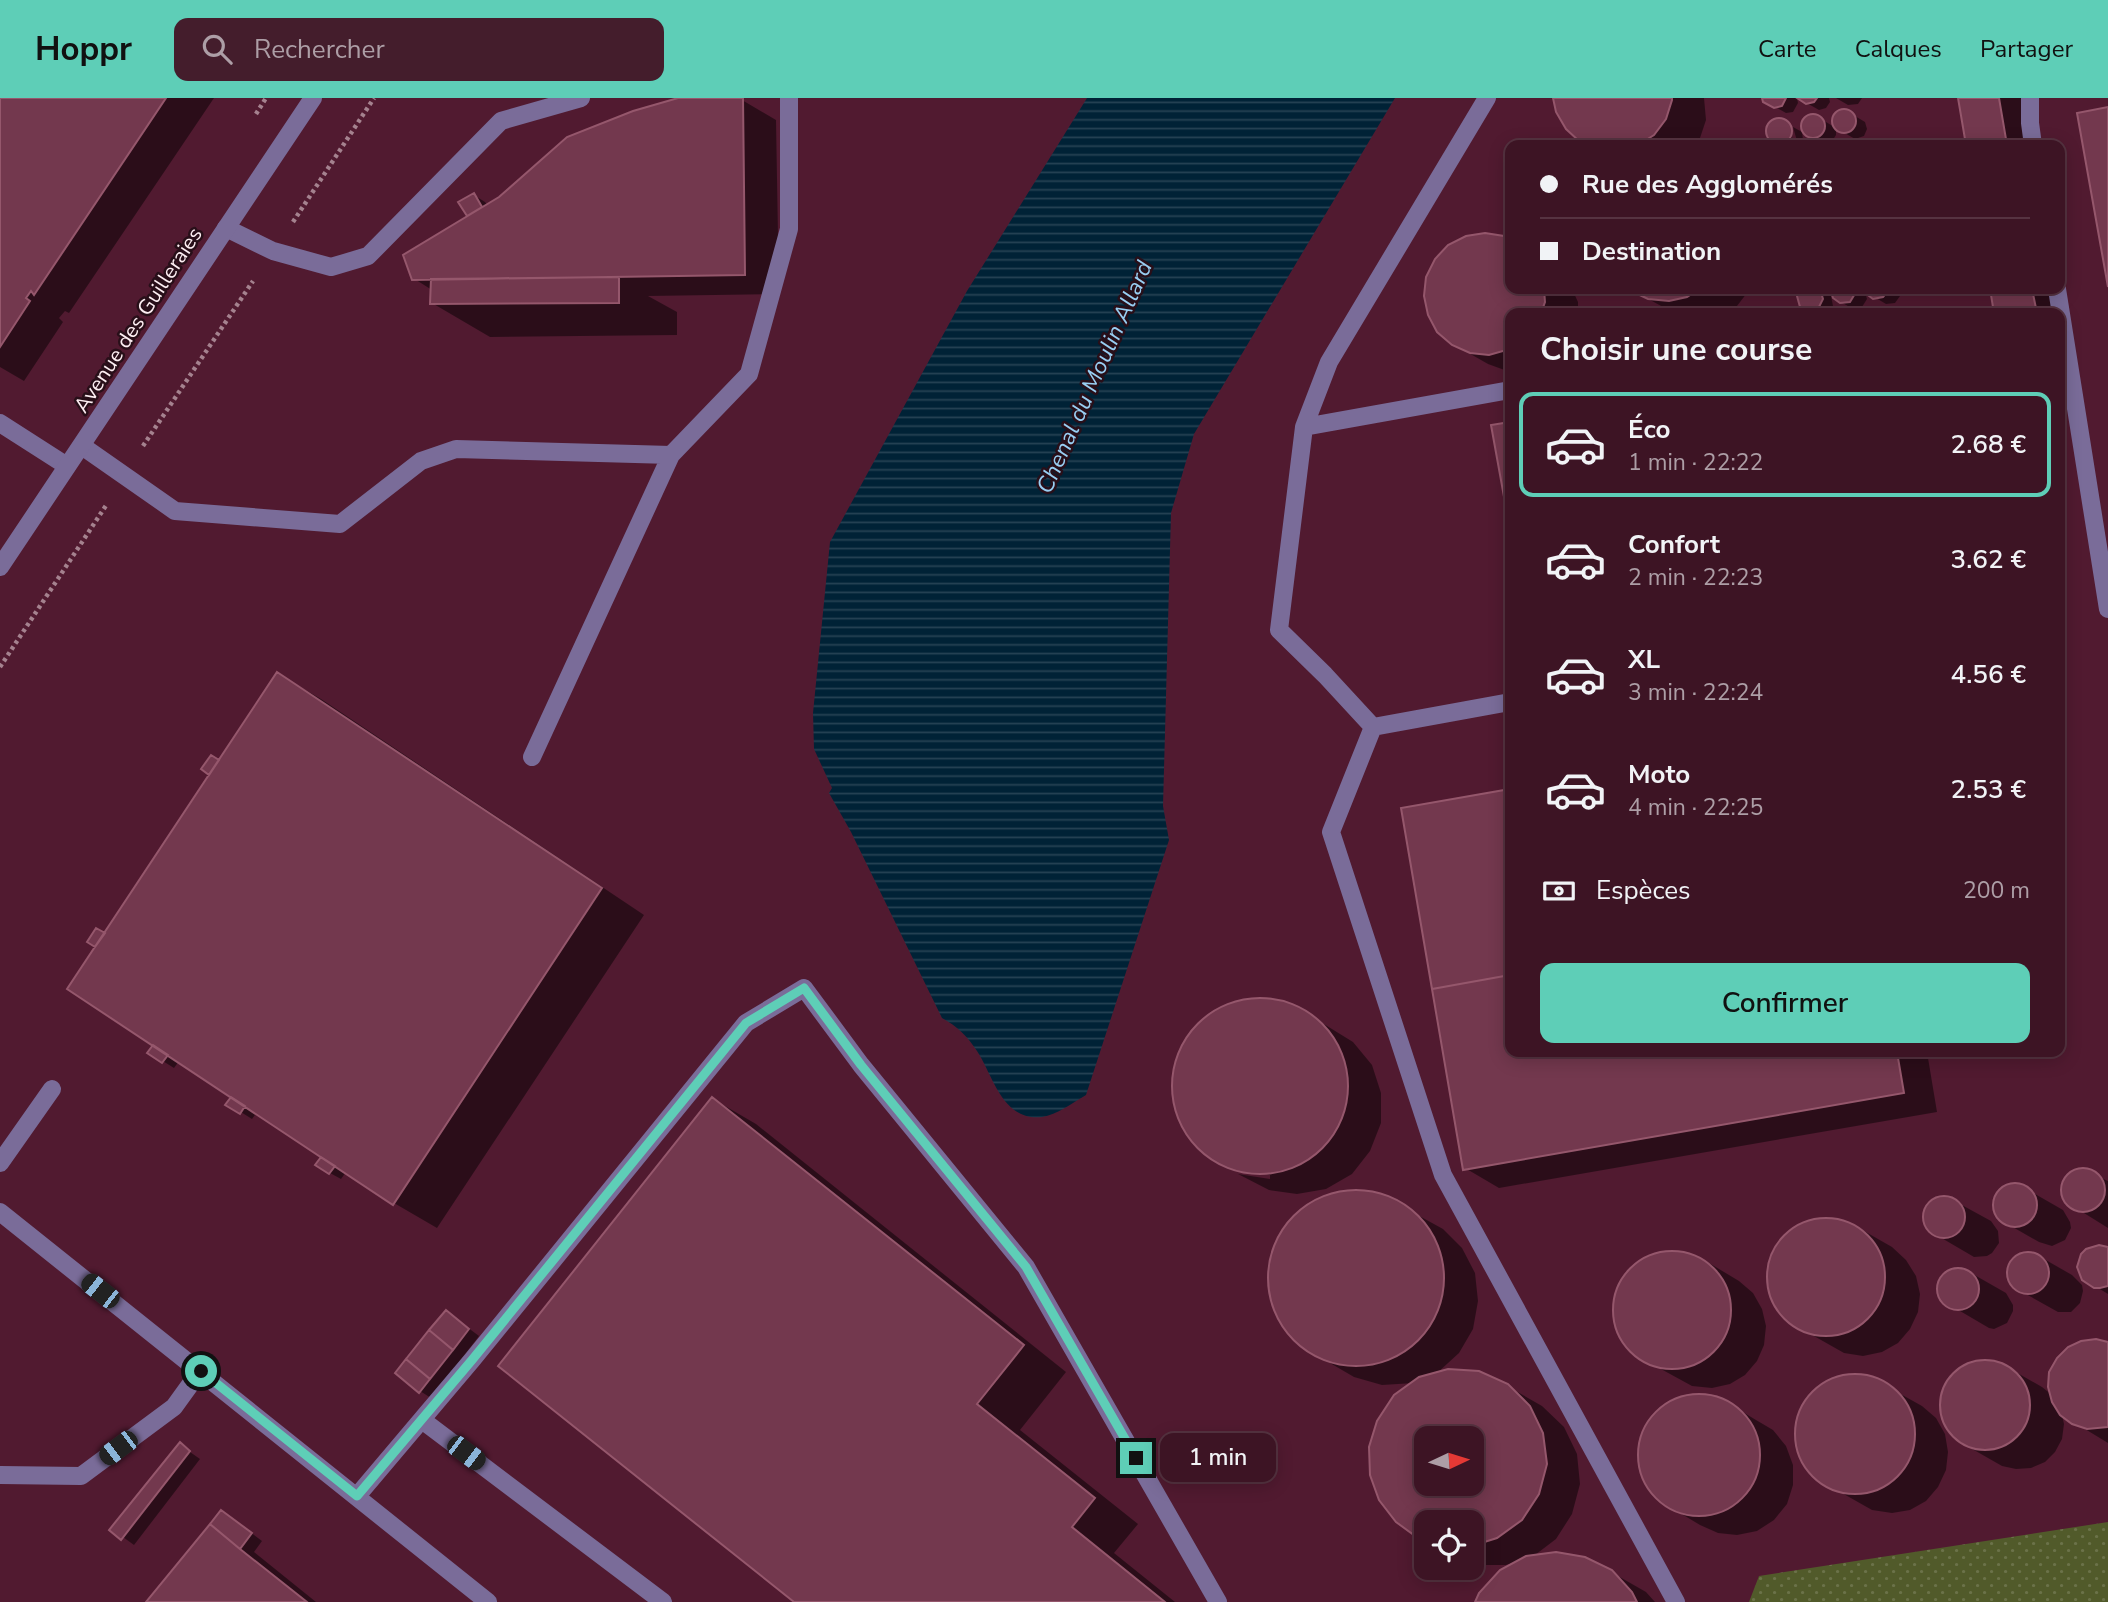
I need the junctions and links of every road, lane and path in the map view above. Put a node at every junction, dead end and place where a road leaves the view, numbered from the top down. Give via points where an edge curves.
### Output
1 (313, 98) edge
2 (374, 98) edge
3 (581, 98) edge
4 (789, 98) edge
5 (1487, 98) edge
6 (2030, 98) edge
7 (2032, 140) edge
8 (226, 228) junction
9 (273, 251) junction
10 (2065, 339) edge
11 (1505, 391) edge
12 (0, 423) edge
13 (1304, 427) junction
14 (82, 446) junction
15 (671, 455) junction
16 (67, 466) junction
17 (124, 475) junction
18 (0, 567) edge
19 (2108, 609) edge
20 (0, 667) edge
21 (1505, 703) edge
22 (1373, 727) junction
23 (532, 757) dead end
24 (52, 1089) dead end
25 (0, 1163) edge
26 (0, 1212) edge
27 (201, 1371) junction
28 (422, 1420) junction
29 (0, 1475) edge
30 (357, 1496) junction
31 (488, 1602) edge
32 (663, 1602) edge
33 (1218, 1602) edge
34 (1676, 1602) edge

1 - 8 street, Avenue des Guilleraies
2 - 9 path
3 - 9 street via 501,121 368,256 331,267
4 - 15 street via 789,229 749,374
5 - 13 street via 1329,362
6 - 7 street
8 - 9 street
8 - 14 street, Avenue des Guilleraies
9 - 17 path
10 - 19 street
11 - 13 street
12 - 16 street
13 - 22 street via 1279,630
14 - 16 street, Avenue des Guilleraies
14 - 17 street
15 - 17 street via 456,449 421,461 340,524 175,511
15 - 23 street
16 - 18 street, Avenue des Guilleraies
17 - 20 path
21 - 22 street
22 - 34 street via 1331,832 1443,1175
24 - 25 street
26 - 27 street
27 - 29 street via 174,1407 81,1476
27 - 30 street
28 - 30 street
28 - 32 street
28 - 33 street via 746,1023 804,988 1026,1267
30 - 31 street

